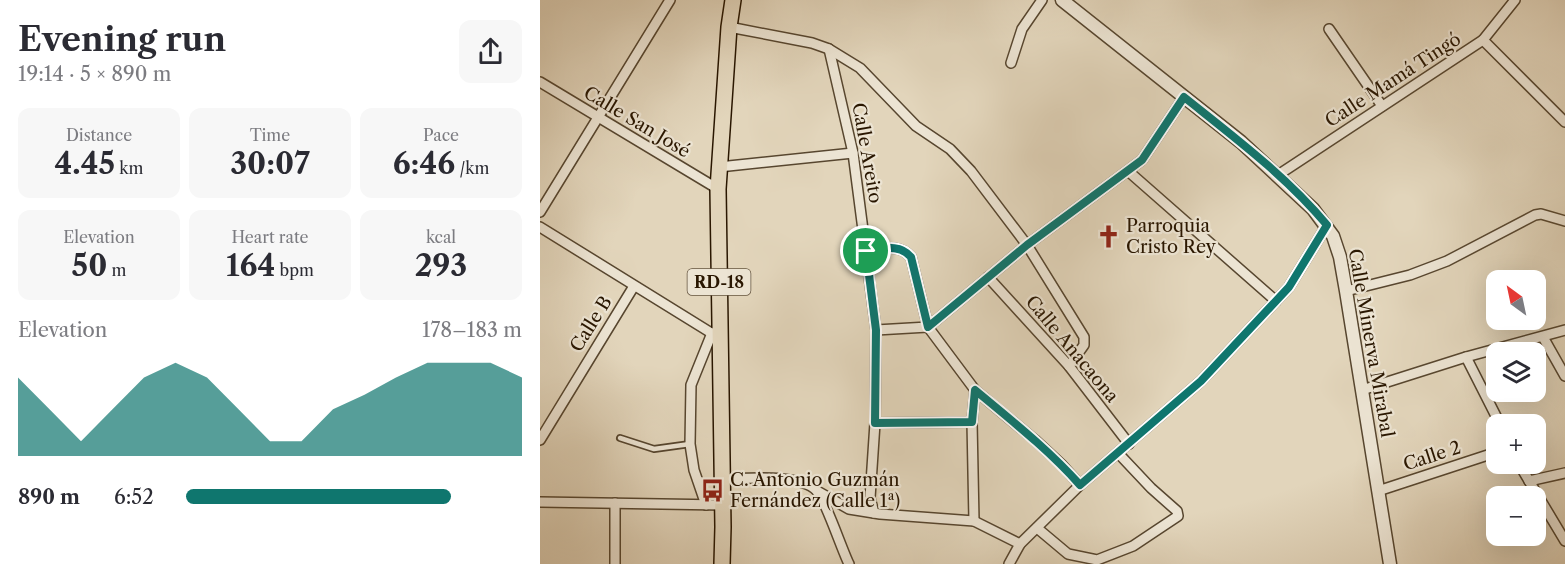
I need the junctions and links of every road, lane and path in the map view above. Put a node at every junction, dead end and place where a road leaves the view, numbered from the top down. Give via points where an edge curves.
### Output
1 (670, 0) edge
2 (733, 0) edge
3 (1041, 0) edge
4 (1062, 0) edge
5 (1515, 0) edge
6 (729, 27) junction
7 (1329, 29) dead end
8 (1483, 40) junction
9 (829, 49) junction
10 (1011, 63) dead end
11 (540, 82) edge
12 (1184, 97) junction
13 (1382, 106) junction
14 (597, 118) junction
15 (1565, 122) edge
16 (854, 153) junction
17 (719, 167) junction
18 (1128, 171) junction
19 (1278, 175) junction
20 (718, 189) junction
21 (540, 212) edge
22 (1565, 221) edge
23 (1327, 225) junction
24 (540, 227) edge
25 (1027, 245) junction
26 (866, 251) junction
27 (988, 277) junction
28 (634, 286) junction
29 (1346, 291) junction
30 (1276, 301) junction
31 (928, 327) junction
32 (876, 330) junction
33 (1565, 330) edge
34 (716, 336) junction
35 (1544, 337) junction
36 (1466, 357) junction
37 (1069, 366) junction
38 (1565, 376) edge
39 (975, 390) junction
40 (1362, 390) junction
41 (1495, 414) edge
42 (972, 422) junction
43 (875, 423) junction
44 (620, 438) dead end
45 (540, 440) edge
46 (690, 444) junction
47 (1129, 444) junction
48 (1118, 453) junction
49 (1486, 456) edge
50 (1565, 473) edge
51 (1525, 474) edge
52 (722, 479) junction
53 (1529, 481) junction
54 (1080, 485) junction
55 (817, 491) junction
56 (1378, 491) junction
57 (540, 502) edge
58 (615, 503) junction
59 (714, 505) junction
60 (874, 513) junction
61 (974, 521) junction
62 (1037, 528) junction
63 (1565, 542) edge
64 (1020, 544) junction
65 (615, 564) edge
66 (722, 564) edge
67 (849, 564) edge
68 (1009, 564) edge
69 (1390, 564) edge

1 - 14 street
2 - 6 main road, RD-18
3 - 10 street via 1022,29
4 - 12 street, Calle Minerva Mirabal
5 - 8 street, Calle Mamá Tingó
6 - 9 street
6 - 17 main road, RD-18
7 - 13 street
8 - 13 street, Calle Mamá Tingó
8 - 15 street
9 - 16 street, Calle Areito
9 - 25 street via 860,68 916,126 961,159
11 - 14 street, Calle San José
12 - 18 street via 1142,160
12 - 19 street, Calle Minerva Mirabal
13 - 19 street, Calle Mamá Tingó
14 - 20 street, Calle San José
14 - 21 street
16 - 17 street
16 - 26 street, Calle Areito
17 - 20 main road, RD-18
18 - 25 street
18 - 30 street
19 - 23 street, Calle Minerva Mirabal
20 - 34 main road, RD-18
22 - 29 street via 1535,215 1447,261
23 - 29 street, Calle Minerva Mirabal via 1340,256
23 - 30 street
24 - 28 street
25 - 27 street
25 - 37 street via 1084,337 1084,345
26 - 31 street via 897,247 911,257
26 - 32 street, Calle Areito
27 - 31 street
27 - 37 street, Calle Anacaona
28 - 34 street
28 - 45 street, Calle B
29 - 40 street, Calle Minerva Mirabal
30 - 47 street via 1201,381
31 - 32 street
31 - 39 street
32 - 43 street, Calle Areito
33 - 35 street
34 - 46 street via 691,385
34 - 52 main road, RD-18
35 - 36 street
35 - 38 street
36 - 40 street
36 - 41 street
37 - 47 street, Calle Anacaona
39 - 42 street
39 - 54 street
40 - 56 street, Calle Minerva Mirabal
42 - 43 street
42 - 61 street
43 - 60 street, Calle Areito via 870,498
44 - 46 lane via 654,449
46 - 59 street via 694,470
47 - 48 street
48 - 54 street
48 - 62 street via 1178,516 1133,546 1097,560 1068,554
49 - 56 street, Calle 2
50 - 53 street
51 - 53 street
52 - 55 street via 784,478
52 - 59 main road, RD-18
53 - 63 street
54 - 62 street
55 - 60 street via 849,508
55 - 67 street
56 - 69 street, Calle Minerva Mirabal
57 - 58 street
58 - 59 street
58 - 65 street
59 - 66 main road, RD-18 via 723,527
60 - 61 street
61 - 64 street
62 - 64 street
64 - 68 street

